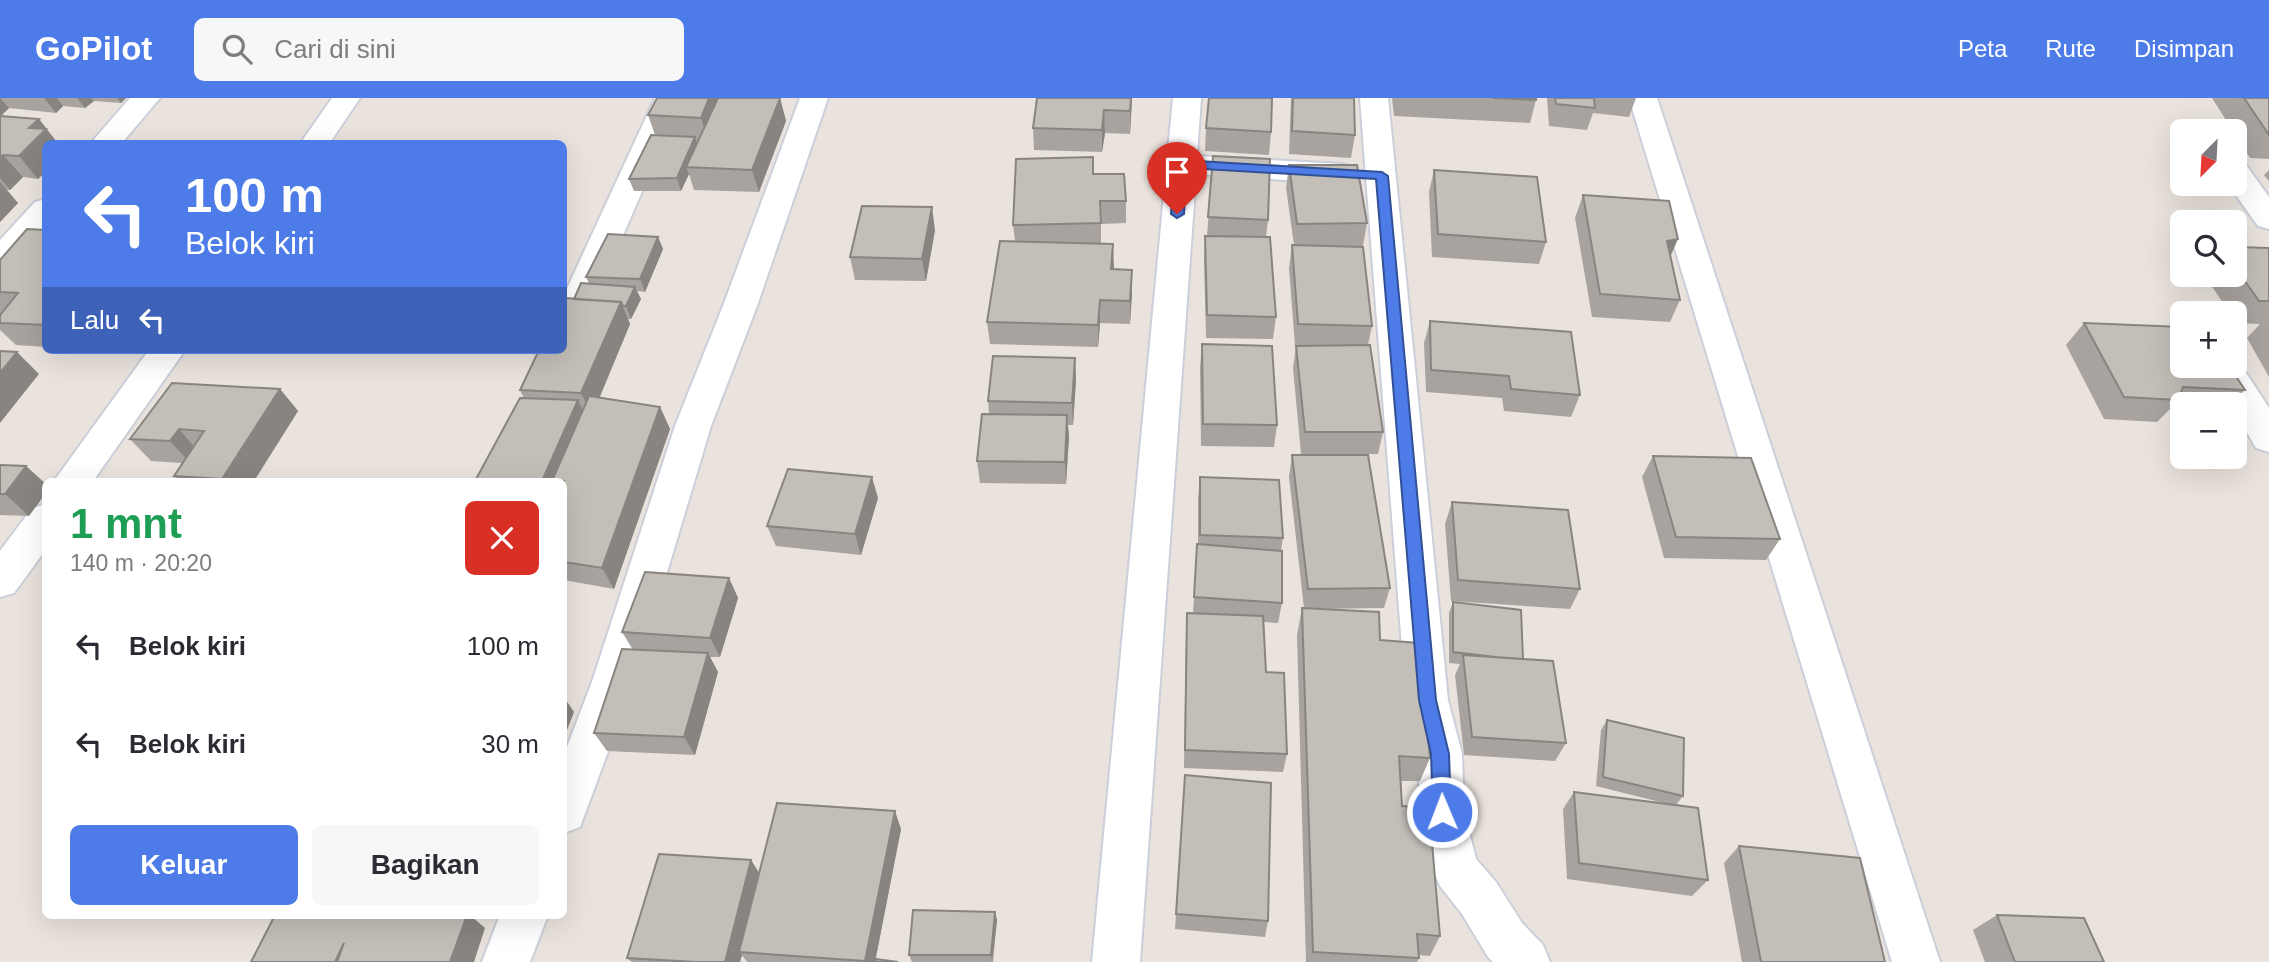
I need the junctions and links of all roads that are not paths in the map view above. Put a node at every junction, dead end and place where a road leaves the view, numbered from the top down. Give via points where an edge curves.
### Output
1 (146, 98) edge
2 (346, 98) edge
3 (669, 98) edge
4 (814, 98) edge
5 (1187, 98) edge
6 (1374, 98) edge
7 (1643, 98) edge
8 (108, 140) edge
9 (317, 140) edge
10 (1181, 164) junction
11 (1382, 176) junction
12 (2247, 189) edge
13 (42, 213) edge
14 (2269, 219) edge
15 (0, 260) edge
16 (567, 324) edge
17 (164, 354) edge
18 (2232, 378) edge
19 (2269, 438) edge
20 (75, 478) edge
21 (42, 524) edge
22 (0, 581) edge
23 (567, 804) edge
24 (522, 919) edge
25 (506, 962) edge
26 (1116, 962) edge
27 (1525, 962) edge
28 (1916, 962) edge

1 - 8 street
2 - 9 street
3 - 16 street
4 - 23 street via 693,426 614,679
5 - 10 street
6 - 11 street
7 - 28 street
10 - 11 street
10 - 26 street
11 - 27 street via 1427,700 1440,754 1442,812 1456,870
12 - 14 street
13 - 15 street
17 - 20 street
18 - 19 street
21 - 22 street
24 - 25 street

